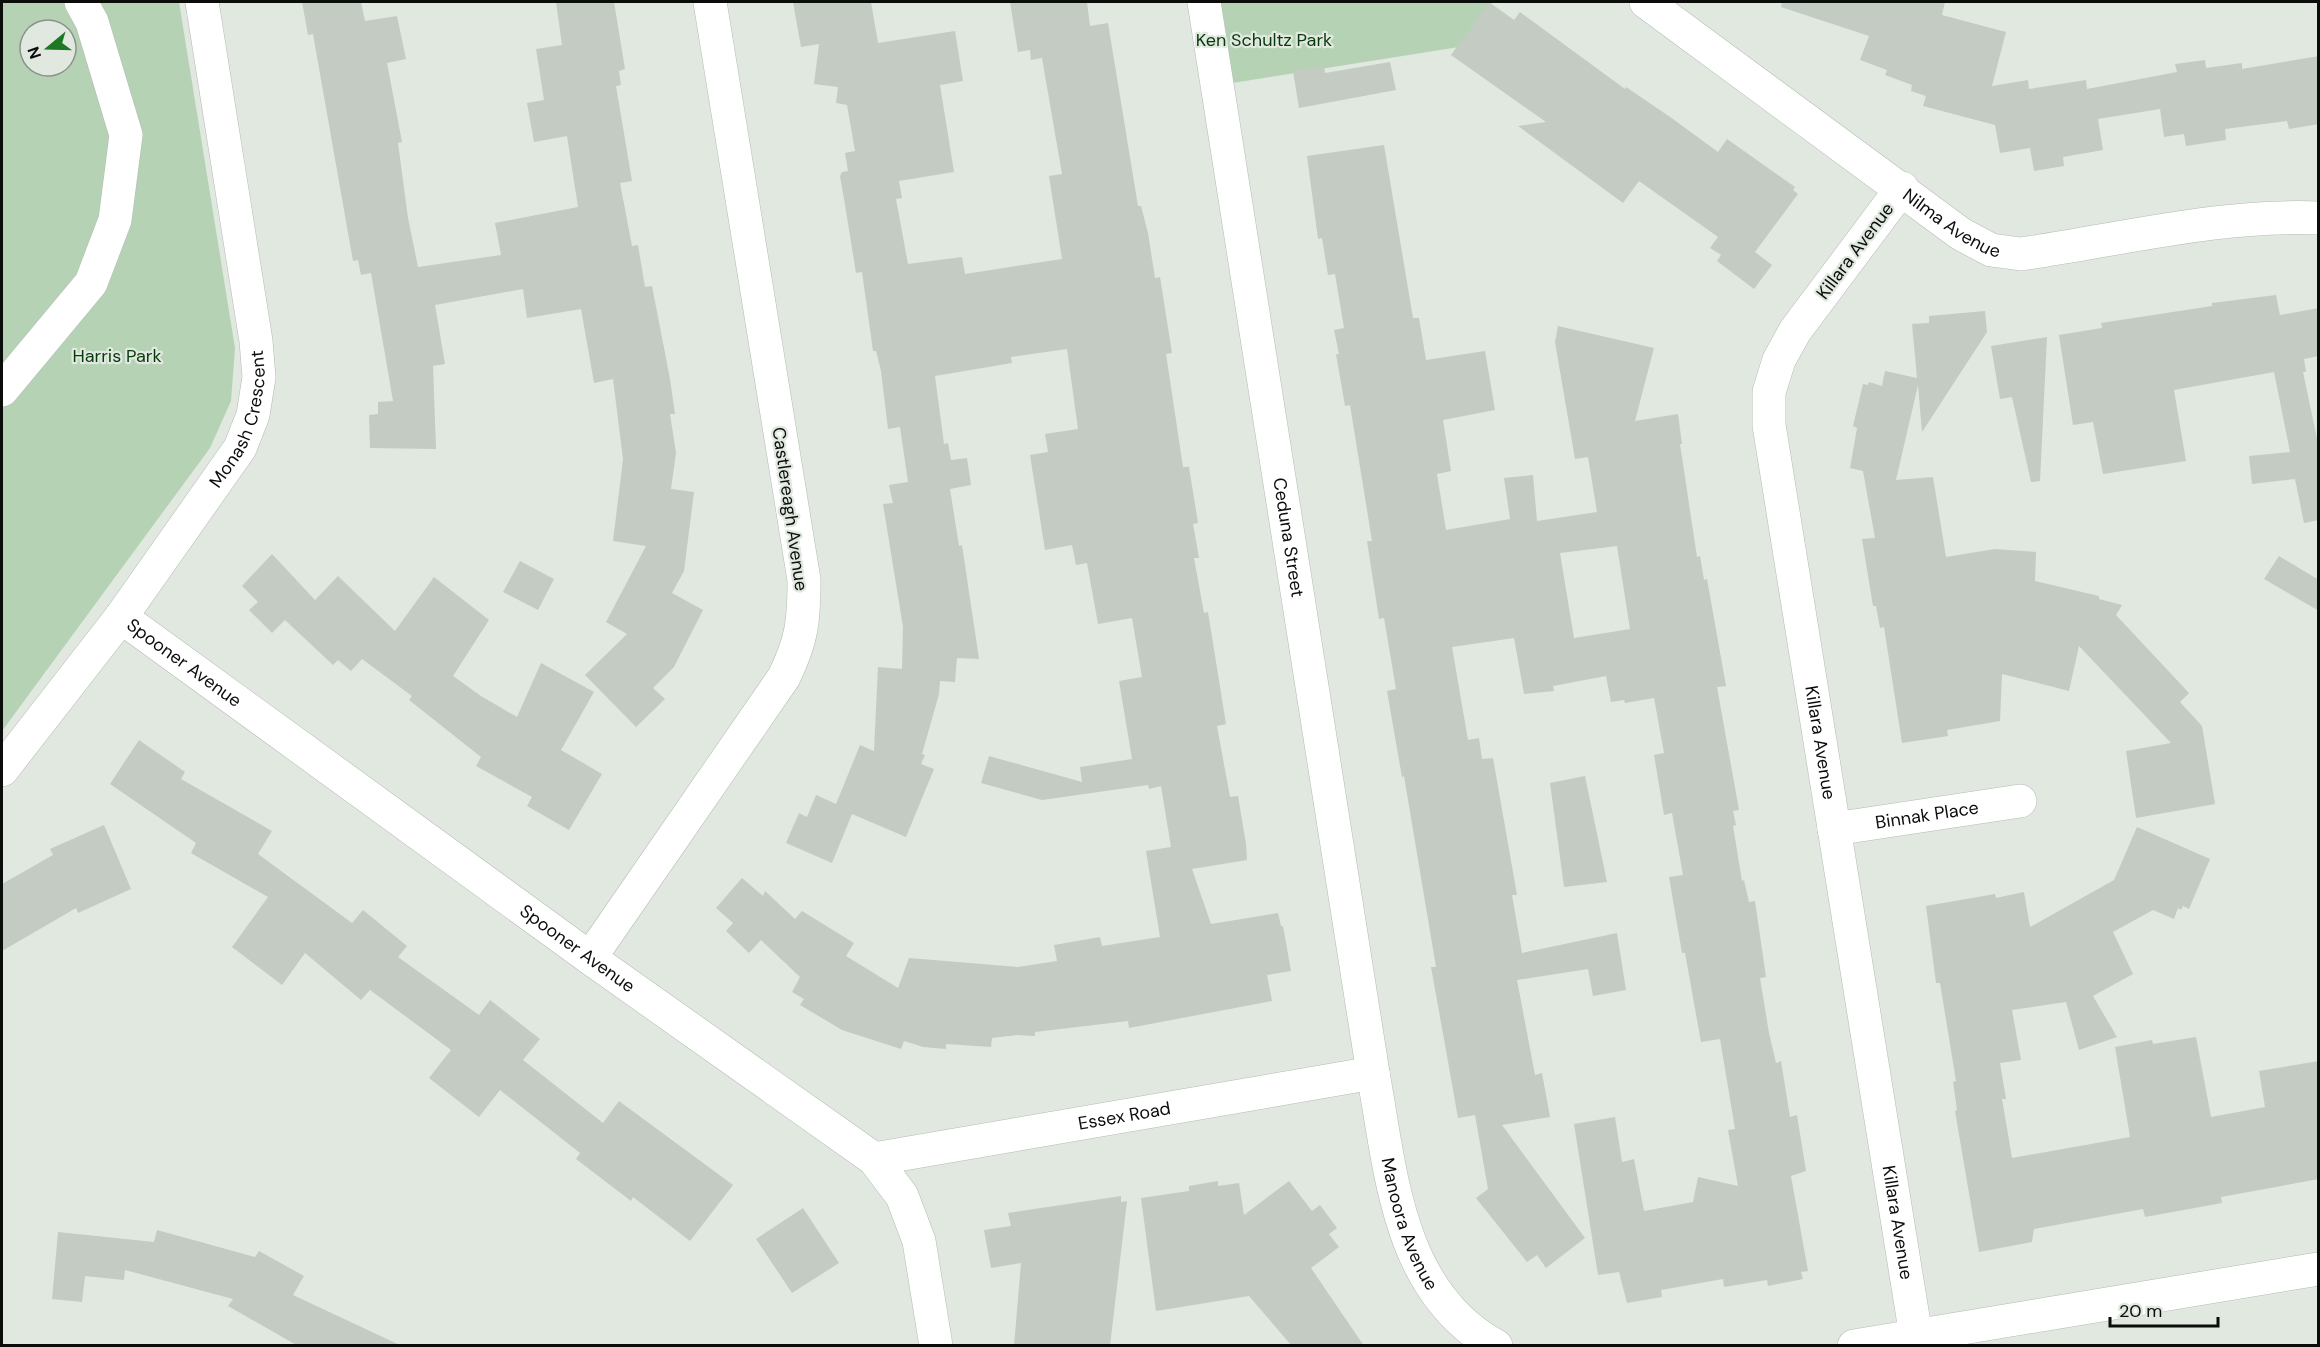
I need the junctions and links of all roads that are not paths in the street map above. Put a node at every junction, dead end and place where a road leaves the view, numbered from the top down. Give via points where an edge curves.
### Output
1 (81, 2) edge
2 (202, 2) edge
3 (710, 2) edge
4 (1204, 2) edge
5 (1646, 2) edge
6 (1902, 188) junction
7 (2319, 218) edge
8 (2, 390) edge
9 (121, 617) junction
10 (2, 770) edge
11 (2020, 801) dead end
12 (1834, 829) junction
13 (590, 958) junction
14 (1373, 1073) junction
15 (874, 1160) junction
16 (2319, 1269) edge
17 (1916, 1335) junction
18 (936, 1346) edge
19 (1496, 1346) edge
20 (1854, 1346) edge

1 - 8 street via 92,22 126,135 115,219 91,283
2 - 9 street, Monash Crescent via 259,377 253,415 240,448
3 - 13 street, Castlereagh Avenue via 804,580 804,617 798,647 784,677
4 - 14 street, Ceduna Street
5 - 6 street, Nilma Avenue
6 - 7 street, Nilma Avenue via 1962,234 1991,250 2021,254 2229,220
6 - 12 street, Killara Avenue via 1795,331 1779,360 1769,392 1773,460
9 - 10 street, Monash Crescent
9 - 13 street, Spooner Avenue
11 - 12 street, Binnak Place
12 - 17 street, Killara Avenue
13 - 15 street, Spooner Avenue
14 - 15 street, Essex Road
14 - 19 street, Manoora Avenue via 1396,1200 1412,1254 1443,1304
15 - 18 street, Spooner Avenue via 902,1196 919,1241
16 - 17 street
17 - 20 street

